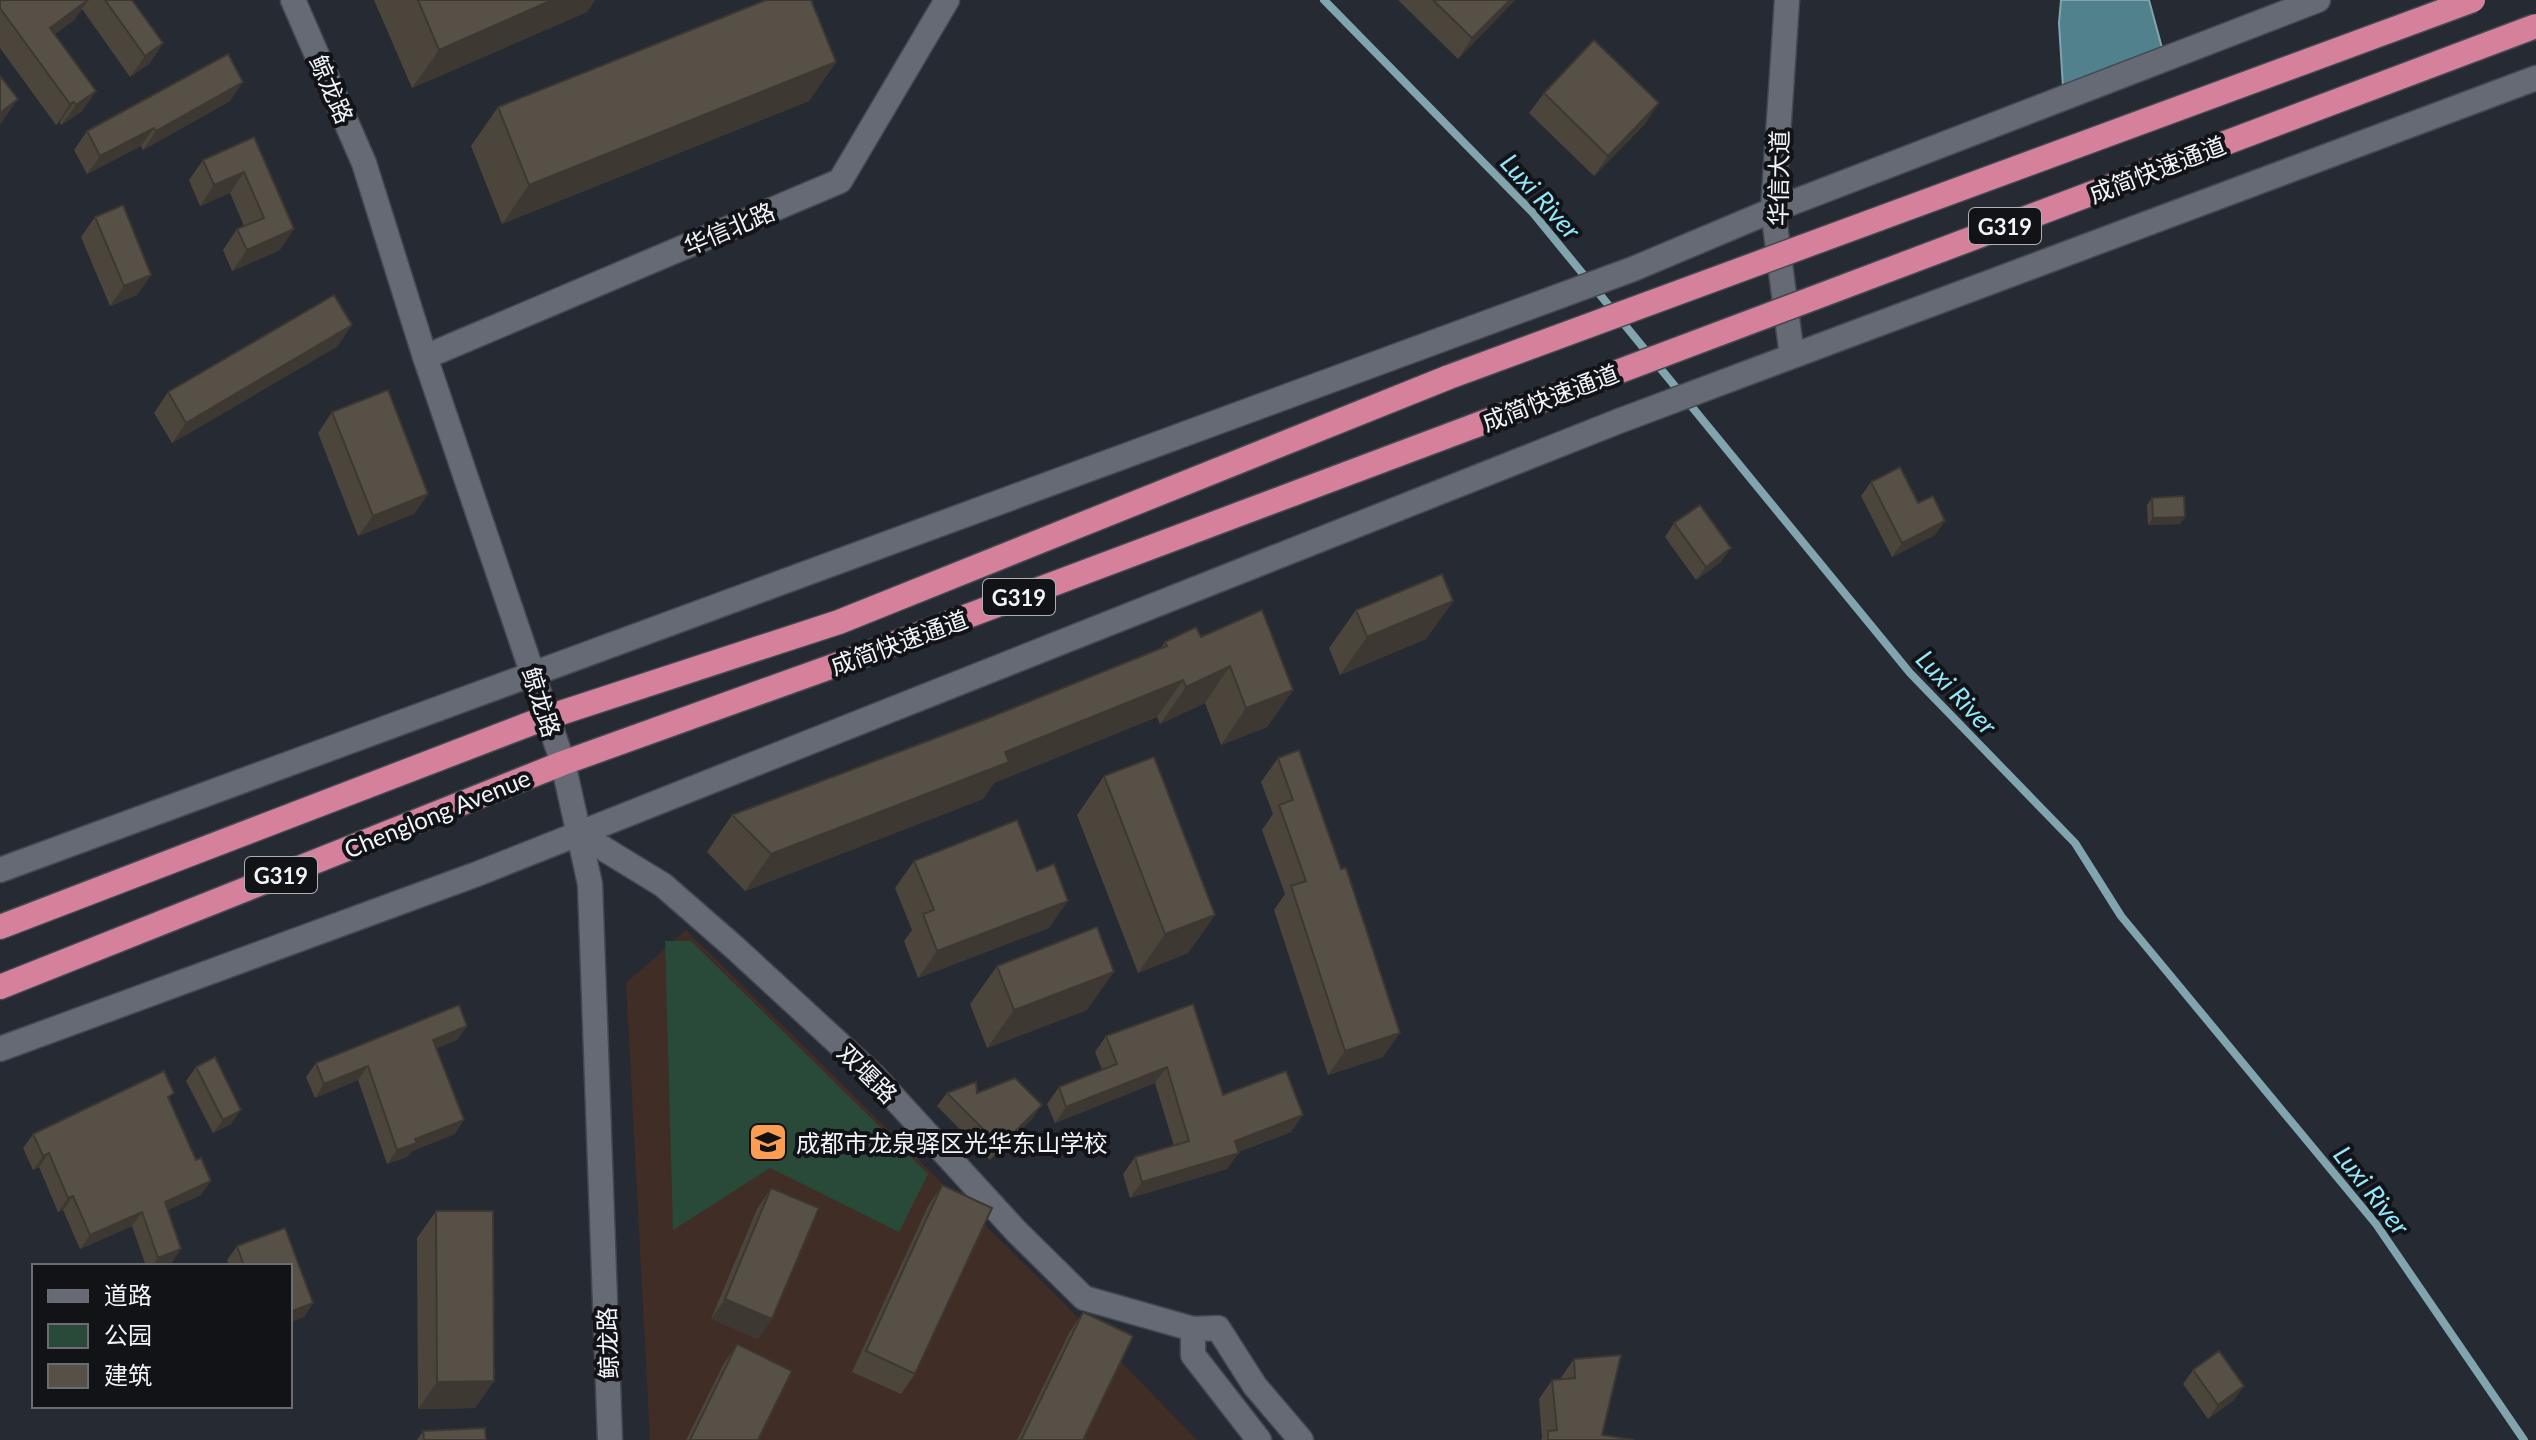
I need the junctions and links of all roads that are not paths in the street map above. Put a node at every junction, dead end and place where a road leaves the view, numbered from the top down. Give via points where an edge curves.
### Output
1 (293, 0) edge
2 (947, 0) edge
3 (1787, 0) edge
4 (2318, 0) edge
5 (2473, 0) edge
6 (2536, 26) edge
7 (2536, 78) edge
8 (1773, 210) junction
9 (1792, 356) junction
10 (425, 357) junction
11 (533, 673) junction
12 (545, 718) junction
13 (563, 763) junction
14 (578, 833) junction
15 (0, 870) edge
16 (0, 927) edge
17 (0, 987) edge
18 (0, 1049) edge
19 (1193, 1329) junction
20 (610, 1440) edge
21 (1259, 1440) edge
22 (1301, 1440) edge

1 - 10 street, 鲸龙路 via 364,163
2 - 10 street, 华信北路 via 840,181
3 - 8 street, 华信大道
4 - 8 street
5 - 12 highway, 成简快速通道 / G319, bridge via 1449,377 839,622
6 - 13 highway, 成简快速通道 / G319, bridge via 861,656
7 - 9 street
8 - 9 street, 华信大道
8 - 11 street via 1633,269
9 - 14 street
10 - 11 street, 鲸龙路
11 - 12 street, 鲸龙路
11 - 15 street
12 - 13 street, 鲸龙路
12 - 16 highway, Chenglong Avenue / G319
13 - 14 street, 鲸龙路
13 - 17 highway, Chenglong Avenue / G319
14 - 18 street
14 - 19 street, 双堰路 via 663,885 734,947 875,1077 1084,1298
14 - 20 street, 鲸龙路 via 590,884
19 - 21 street via 1193,1355
19 - 22 street, 双堰路 via 1218,1328 1255,1386

